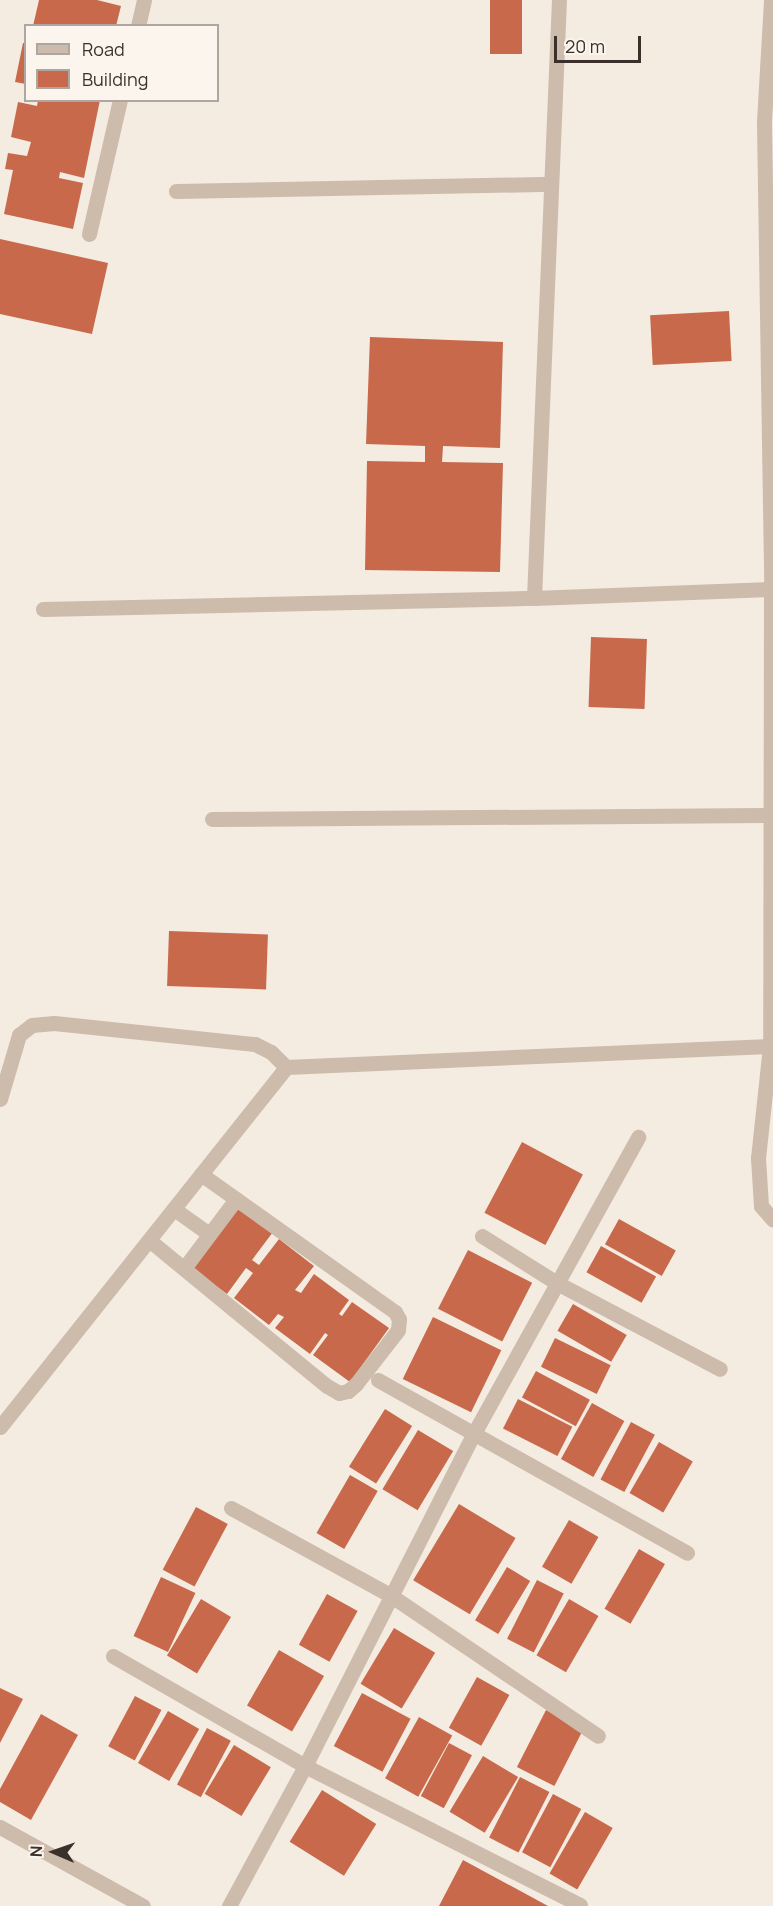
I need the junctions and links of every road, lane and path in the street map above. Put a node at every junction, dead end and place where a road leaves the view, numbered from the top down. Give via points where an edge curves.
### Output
1 (144, 0) edge
2 (559, 0) edge
3 (771, 0) edge
4 (138, 24) edge
5 (120, 102) edge
6 (768, 123) edge
7 (551, 184) junction
8 (176, 191) dead end
9 (89, 234) dead end
10 (771, 589) junction
11 (534, 598) junction
12 (43, 609) dead end
13 (772, 814) edge
14 (212, 819) dead end
15 (770, 1046) junction
16 (286, 1067) junction
17 (0, 1099) edge
18 (638, 1137) dead end
19 (201, 1174) junction
20 (236, 1199) junction
21 (174, 1209) junction
22 (773, 1220) edge
23 (209, 1234) junction
24 (482, 1236) dead end
25 (149, 1240) junction
26 (184, 1267) junction
27 (558, 1283) junction
28 (720, 1369) dead end
29 (378, 1380) dead end
30 (0, 1427) edge
31 (473, 1435) junction
32 (231, 1508) dead end
33 (687, 1553) dead end
34 (390, 1595) junction
35 (113, 1656) dead end
36 (598, 1736) dead end
37 (305, 1766) junction
38 (0, 1827) edge
39 (580, 1905) edge
40 (143, 1906) edge
41 (229, 1906) edge

1 - 4 street
2 - 7 street
3 - 6 street
5 - 9 street
6 - 10 street
7 - 8 street
7 - 11 street
10 - 11 street
10 - 13 street
11 - 12 street
13 - 14 street
13 - 15 street
15 - 16 street
15 - 22 street via 758,1178 761,1206
16 - 17 street via 271,1052 255,1044 54,1023 32,1025 19,1035
16 - 19 street
18 - 27 street
19 - 20 street
19 - 21 street
20 - 23 street
20 - 26 street via 395,1312 398,1330 356,1384 339,1393
21 - 23 street
21 - 25 street
23 - 26 street
24 - 27 street
25 - 26 street
25 - 30 street
27 - 28 street
27 - 31 street
29 - 31 street
31 - 33 street
31 - 34 street
32 - 34 street
34 - 36 street
34 - 37 street
35 - 37 street
37 - 39 street
37 - 41 street
38 - 40 street

